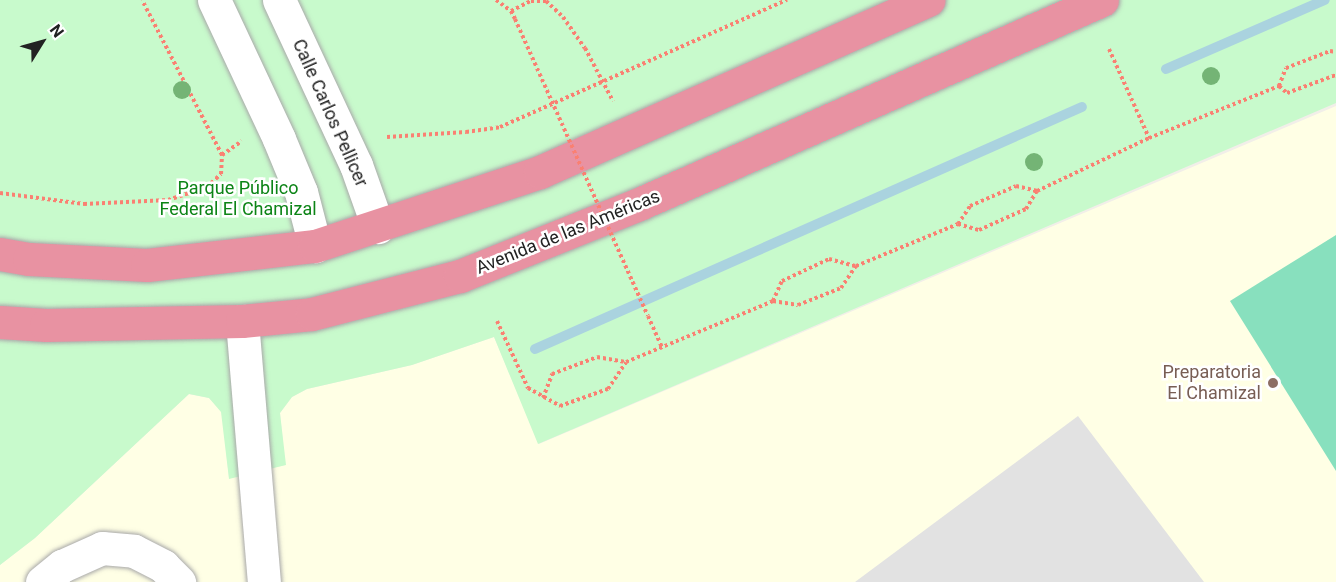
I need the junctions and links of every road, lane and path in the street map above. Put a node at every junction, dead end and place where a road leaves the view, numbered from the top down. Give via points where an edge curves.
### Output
1 (142, 0) edge
2 (214, 0) edge
3 (279, 0) edge
4 (496, 0) edge
5 (787, 0) edge
6 (929, 0) edge
7 (1102, 0) edge
8 (511, 11) junction
9 (1109, 49) dead end
10 (1336, 52) edge
11 (1336, 75) edge
12 (603, 81) junction
13 (1279, 86) junction
14 (613, 102) dead end
15 (387, 137) dead end
16 (1149, 138) junction
17 (242, 141) dead end
18 (222, 155) junction
19 (1037, 191) junction
20 (0, 193) edge
21 (958, 224) junction
22 (378, 227) junction
23 (315, 246) junction
24 (0, 254) edge
25 (856, 266) junction
26 (773, 301) junction
27 (242, 321) junction
28 (496, 321) dead end
29 (0, 322) edge
30 (663, 349) junction
31 (626, 362) junction
32 (543, 398) junction
33 (42, 582) edge
34 (178, 582) edge
35 (264, 582) edge

1 - 18 path
2 - 23 street via 301,192
3 - 22 street, Calle Carlos Pellicer via 356,165
4 - 8 path
5 - 12 path
6 - 22 highway via 540,172
7 - 27 highway, Avenida de las Américas via 639,204 460,276 312,314
8 - 12 path via 531,1 546,2 563,17
8 - 30 path, bridge
9 - 16 path
10 - 13 path via 1286,68
11 - 13 path via 1287,93
12 - 14 path
12 - 15 path via 500,126
13 - 16 path
16 - 19 path
17 - 18 path
18 - 20 path via 220,174 207,188 168,200 84,204
19 - 21 path via 1016,186 970,206
19 - 21 path via 1026,209 979,230
21 - 25 path
22 - 23 highway
23 - 24 highway via 147,265
25 - 26 path via 841,288 798,304
25 - 26 path via 829,259 782,281
26 - 30 path
27 - 29 highway, Avenida de las Américas via 46,326
27 - 35 street
28 - 32 path via 528,388
30 - 31 path
31 - 32 path via 608,389 560,406
31 - 32 path via 597,357 552,374
33 - 34 street via 62,566 102,548 134,551 163,566

